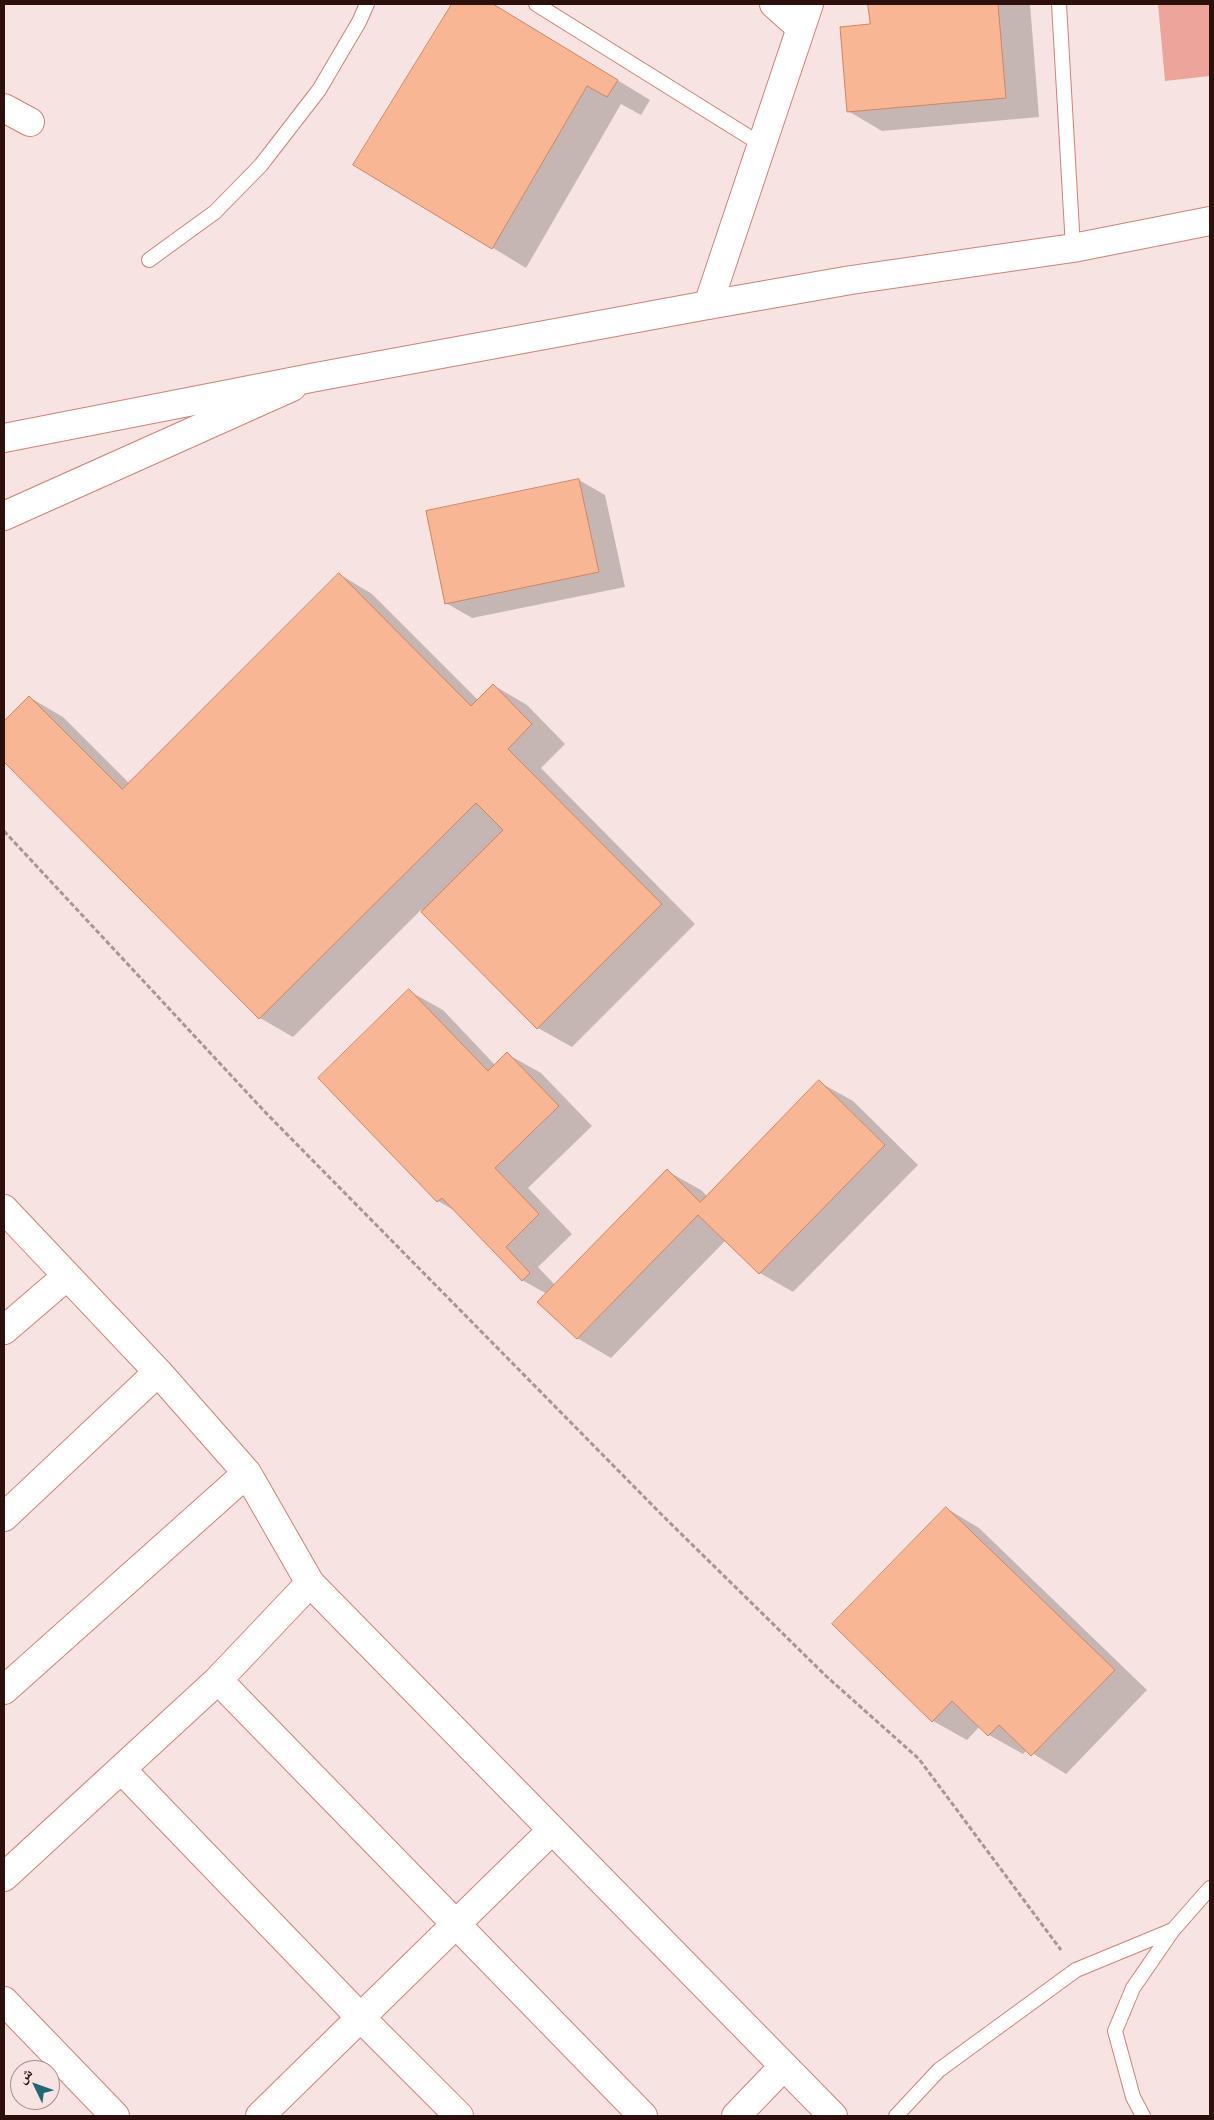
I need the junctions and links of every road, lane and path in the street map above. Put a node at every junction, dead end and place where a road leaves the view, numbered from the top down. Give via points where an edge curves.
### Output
1 (366, 4) edge
2 (536, 4) edge
3 (774, 4) edge
4 (1059, 4) edge
5 (805, 16) edge
6 (4, 108) edge
7 (30, 122) dead end
8 (762, 144) junction
9 (1210, 222) edge
10 (1073, 248) junction
11 (149, 260) dead end
12 (708, 305) junction
13 (316, 377) junction
14 (4, 438) edge
15 (4, 516) edge
16 (4, 831) edge
17 (4, 1209) edge
18 (67, 1276) junction
19 (4, 1330) edge
20 (158, 1372) junction
21 (247, 1473) junction
22 (4, 1517) edge
23 (310, 1583) junction
24 (218, 1680) junction
25 (4, 1690) edge
26 (122, 1770) junction
27 (552, 1830) junction
28 (4, 1877) edge
29 (1210, 1888) edge
30 (457, 1923) junction
31 (1173, 1930) junction
32 (1076, 1970) junction
33 (4, 2001) edge
34 (360, 2018) junction
35 (784, 2066) junction
36 (115, 2116) edge
37 (260, 2116) edge
38 (459, 2116) edge
39 (643, 2116) edge
40 (736, 2116) edge
41 (833, 2116) edge
42 (896, 2116) edge
43 (1143, 2116) edge

1 - 11 lane via 319,90 261,165 215,212
2 - 8 lane
3 - 5 street
4 - 10 lane
5 - 8 street
6 - 7 street
8 - 12 street
9 - 10 street
10 - 12 street
12 - 13 street
13 - 14 street
13 - 15 street
16 - 32 path via 266,1113 641,1494 826,1676 919,1759
17 - 18 street
18 - 19 street
18 - 20 street
20 - 21 street
20 - 22 street
21 - 23 street
21 - 25 street
23 - 24 street
23 - 27 street
24 - 26 street
24 - 30 street
26 - 28 street
26 - 34 street
27 - 30 street
27 - 35 street
29 - 31 lane
30 - 34 street
30 - 39 street
31 - 32 lane
31 - 43 lane via 1132,1988 1115,2031 1133,2097
32 - 42 lane via 938,2070
33 - 36 street
34 - 37 street
34 - 38 street
35 - 40 street
35 - 41 street

